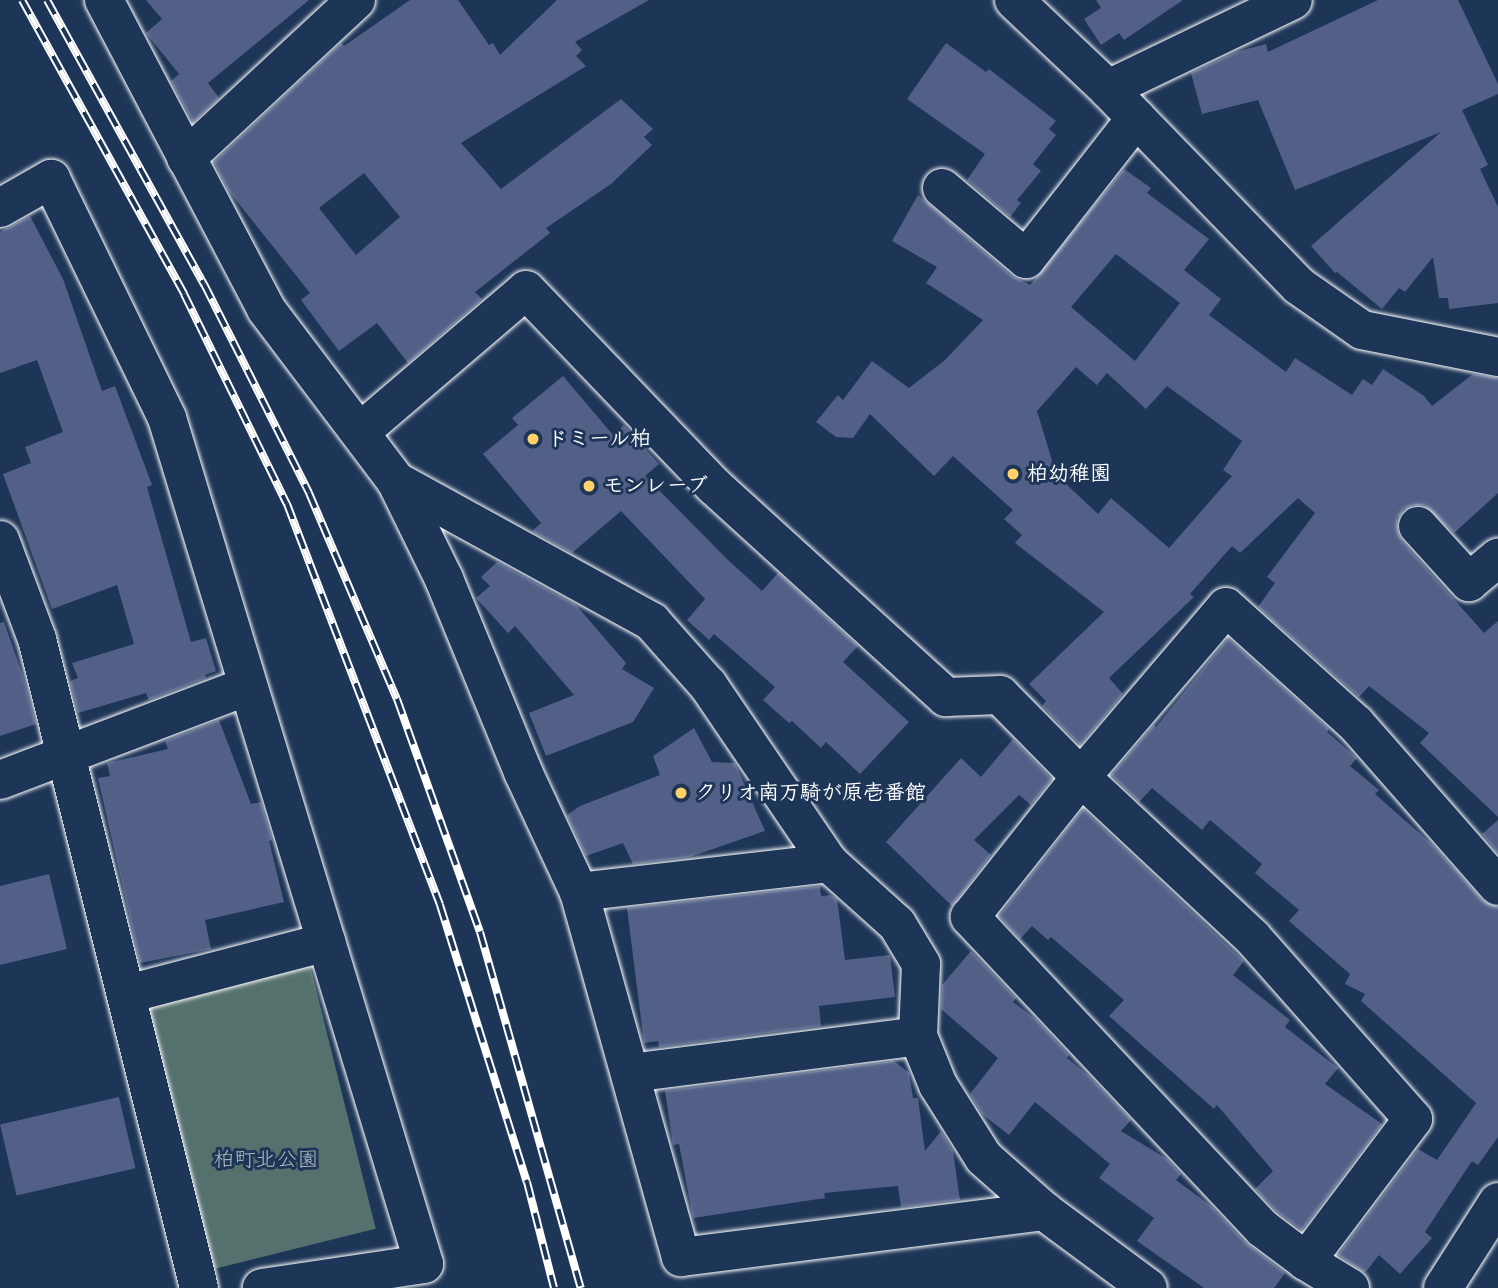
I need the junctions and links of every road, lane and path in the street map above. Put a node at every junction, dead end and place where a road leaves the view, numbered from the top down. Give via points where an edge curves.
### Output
1 (104, 0) edge
2 (356, 0) edge
3 (1014, 0) edge
4 (1293, 0) edge
5 (1108, 89) junction
6 (1136, 118) junction
7 (187, 158) junction
8 (942, 188) dead end
9 (0, 208) edge
10 (1498, 357) edge
11 (360, 432) junction
12 (396, 481) junction
13 (1418, 526) dead end
14 (0, 540) edge
15 (1498, 558) edge
16 (248, 687) junction
17 (64, 756) junction
18 (1081, 777) junction
19 (0, 780) edge
20 (828, 863) junction
21 (1498, 886) edge
22 (579, 892) junction
23 (326, 942) junction
24 (127, 994) junction
25 (918, 1036) junction
26 (631, 1073) junction
27 (1496, 1209) edge
28 (1044, 1211) junction
29 (1327, 1279) edge
30 (199, 1288) edge
31 (262, 1288) edge
32 (1148, 1288) edge
33 (1444, 1288) edge

1 - 7 street
2 - 7 street
3 - 5 street
4 - 5 street
5 - 6 street
6 - 8 street via 1026,260
6 - 10 street via 1299,286 1362,330
7 - 11 street via 267,309
9 - 16 street via 51,179 167,418
11 - 12 street
11 - 18 street via 526,290 714,486 946,697 1000,695
12 - 20 street via 652,622 708,685
12 - 22 street
13 - 15 street via 1469,582
14 - 17 street via 37,639
16 - 17 street
16 - 23 street
17 - 19 street
17 - 24 street
18 - 21 street via 1226,607 1356,724
18 - 29 street via 1252,937 1420,1117
18 - 29 street via 970,917 1262,1228
20 - 22 street
20 - 25 street via 897,925 920,964
22 - 26 street
23 - 24 street
23 - 31 street via 424,1264
24 - 30 street
25 - 26 street
25 - 28 street via 938,1085 984,1158
26 - 28 street via 681,1257
27 - 33 street
28 - 32 street

